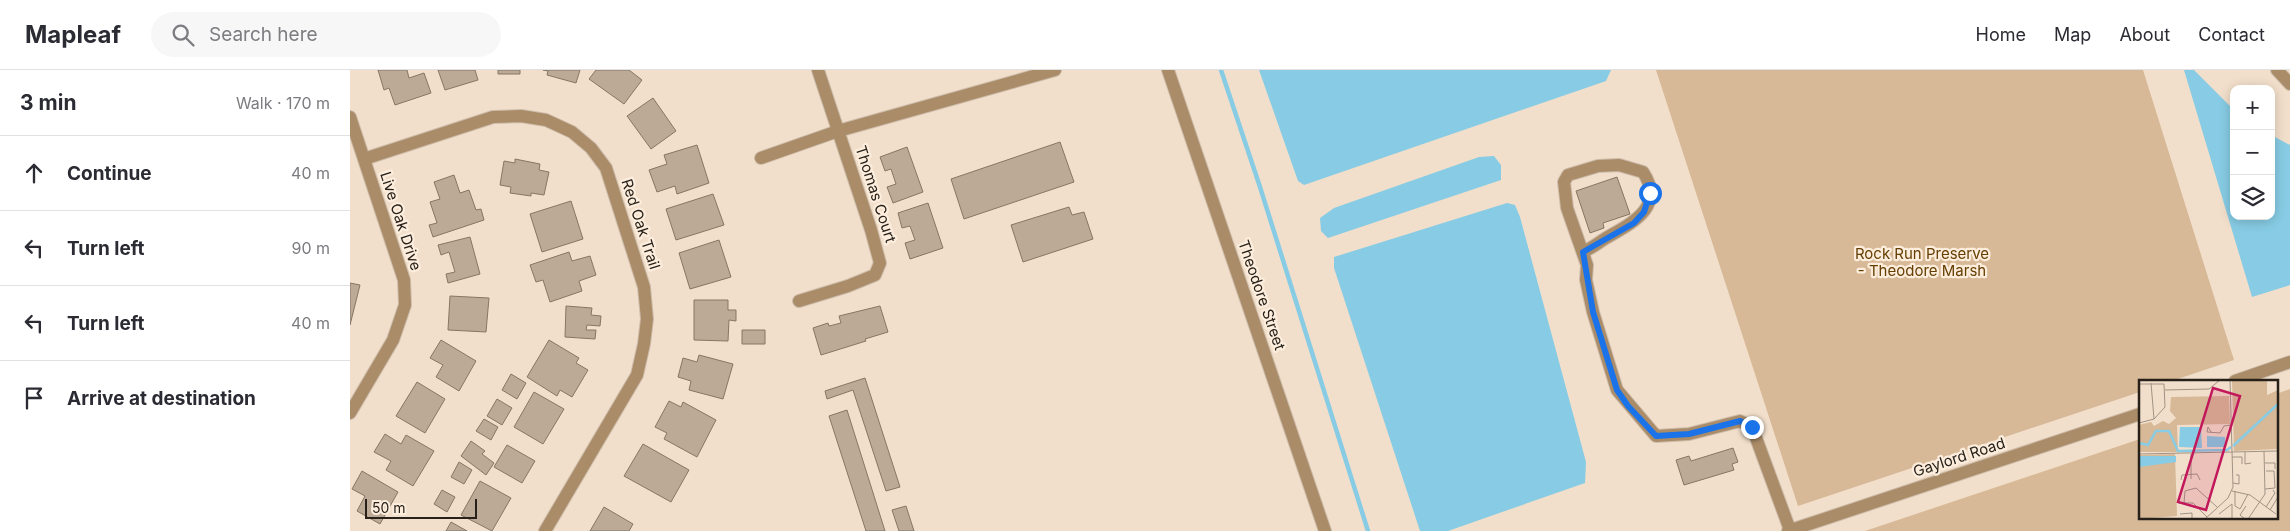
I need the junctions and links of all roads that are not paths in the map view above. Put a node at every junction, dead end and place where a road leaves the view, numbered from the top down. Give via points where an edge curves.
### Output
1 (818, 70) edge
2 (1055, 70) edge
3 (1168, 70) edge
4 (2277, 70) edge
5 (2290, 84) edge
6 (350, 117) edge
7 (838, 131) junction
8 (761, 158) dead end
9 (364, 159) junction
10 (1583, 252) junction
11 (799, 301) dead end
12 (2290, 362) edge
13 (2238, 380) edge
14 (350, 413) edge
15 (2139, 414) edge
16 (545, 531) edge
17 (1325, 531) edge
18 (1789, 531) edge

1 - 7 street, Thomas Court
2 - 7 street, Thomas Court
3 - 17 street, Theodore Street
4 - 5 street
6 - 9 street, Live Oak Drive
7 - 8 street, Thomas Court
7 - 11 street, Thomas Court via 872,230 880,264 875,275
9 - 14 street, Live Oak Drive via 404,280 405,305 393,340
9 - 16 street, Red Oak Trail via 493,117 521,116 546,120 572,132 591,148 606,168 644,287 647,319 644,344 637,374
10 - 10 street via 1567,208 1564,182 1568,175 1598,166 1619,165 1643,172 1649,182 1650,193 1644,212 1634,223
10 - 18 street via 1587,265 1586,280 1602,346 1617,390 1628,406 1656,436 1689,434 1740,421 1752,427
12 - 13 street
15 - 18 street, Gaylord Road

